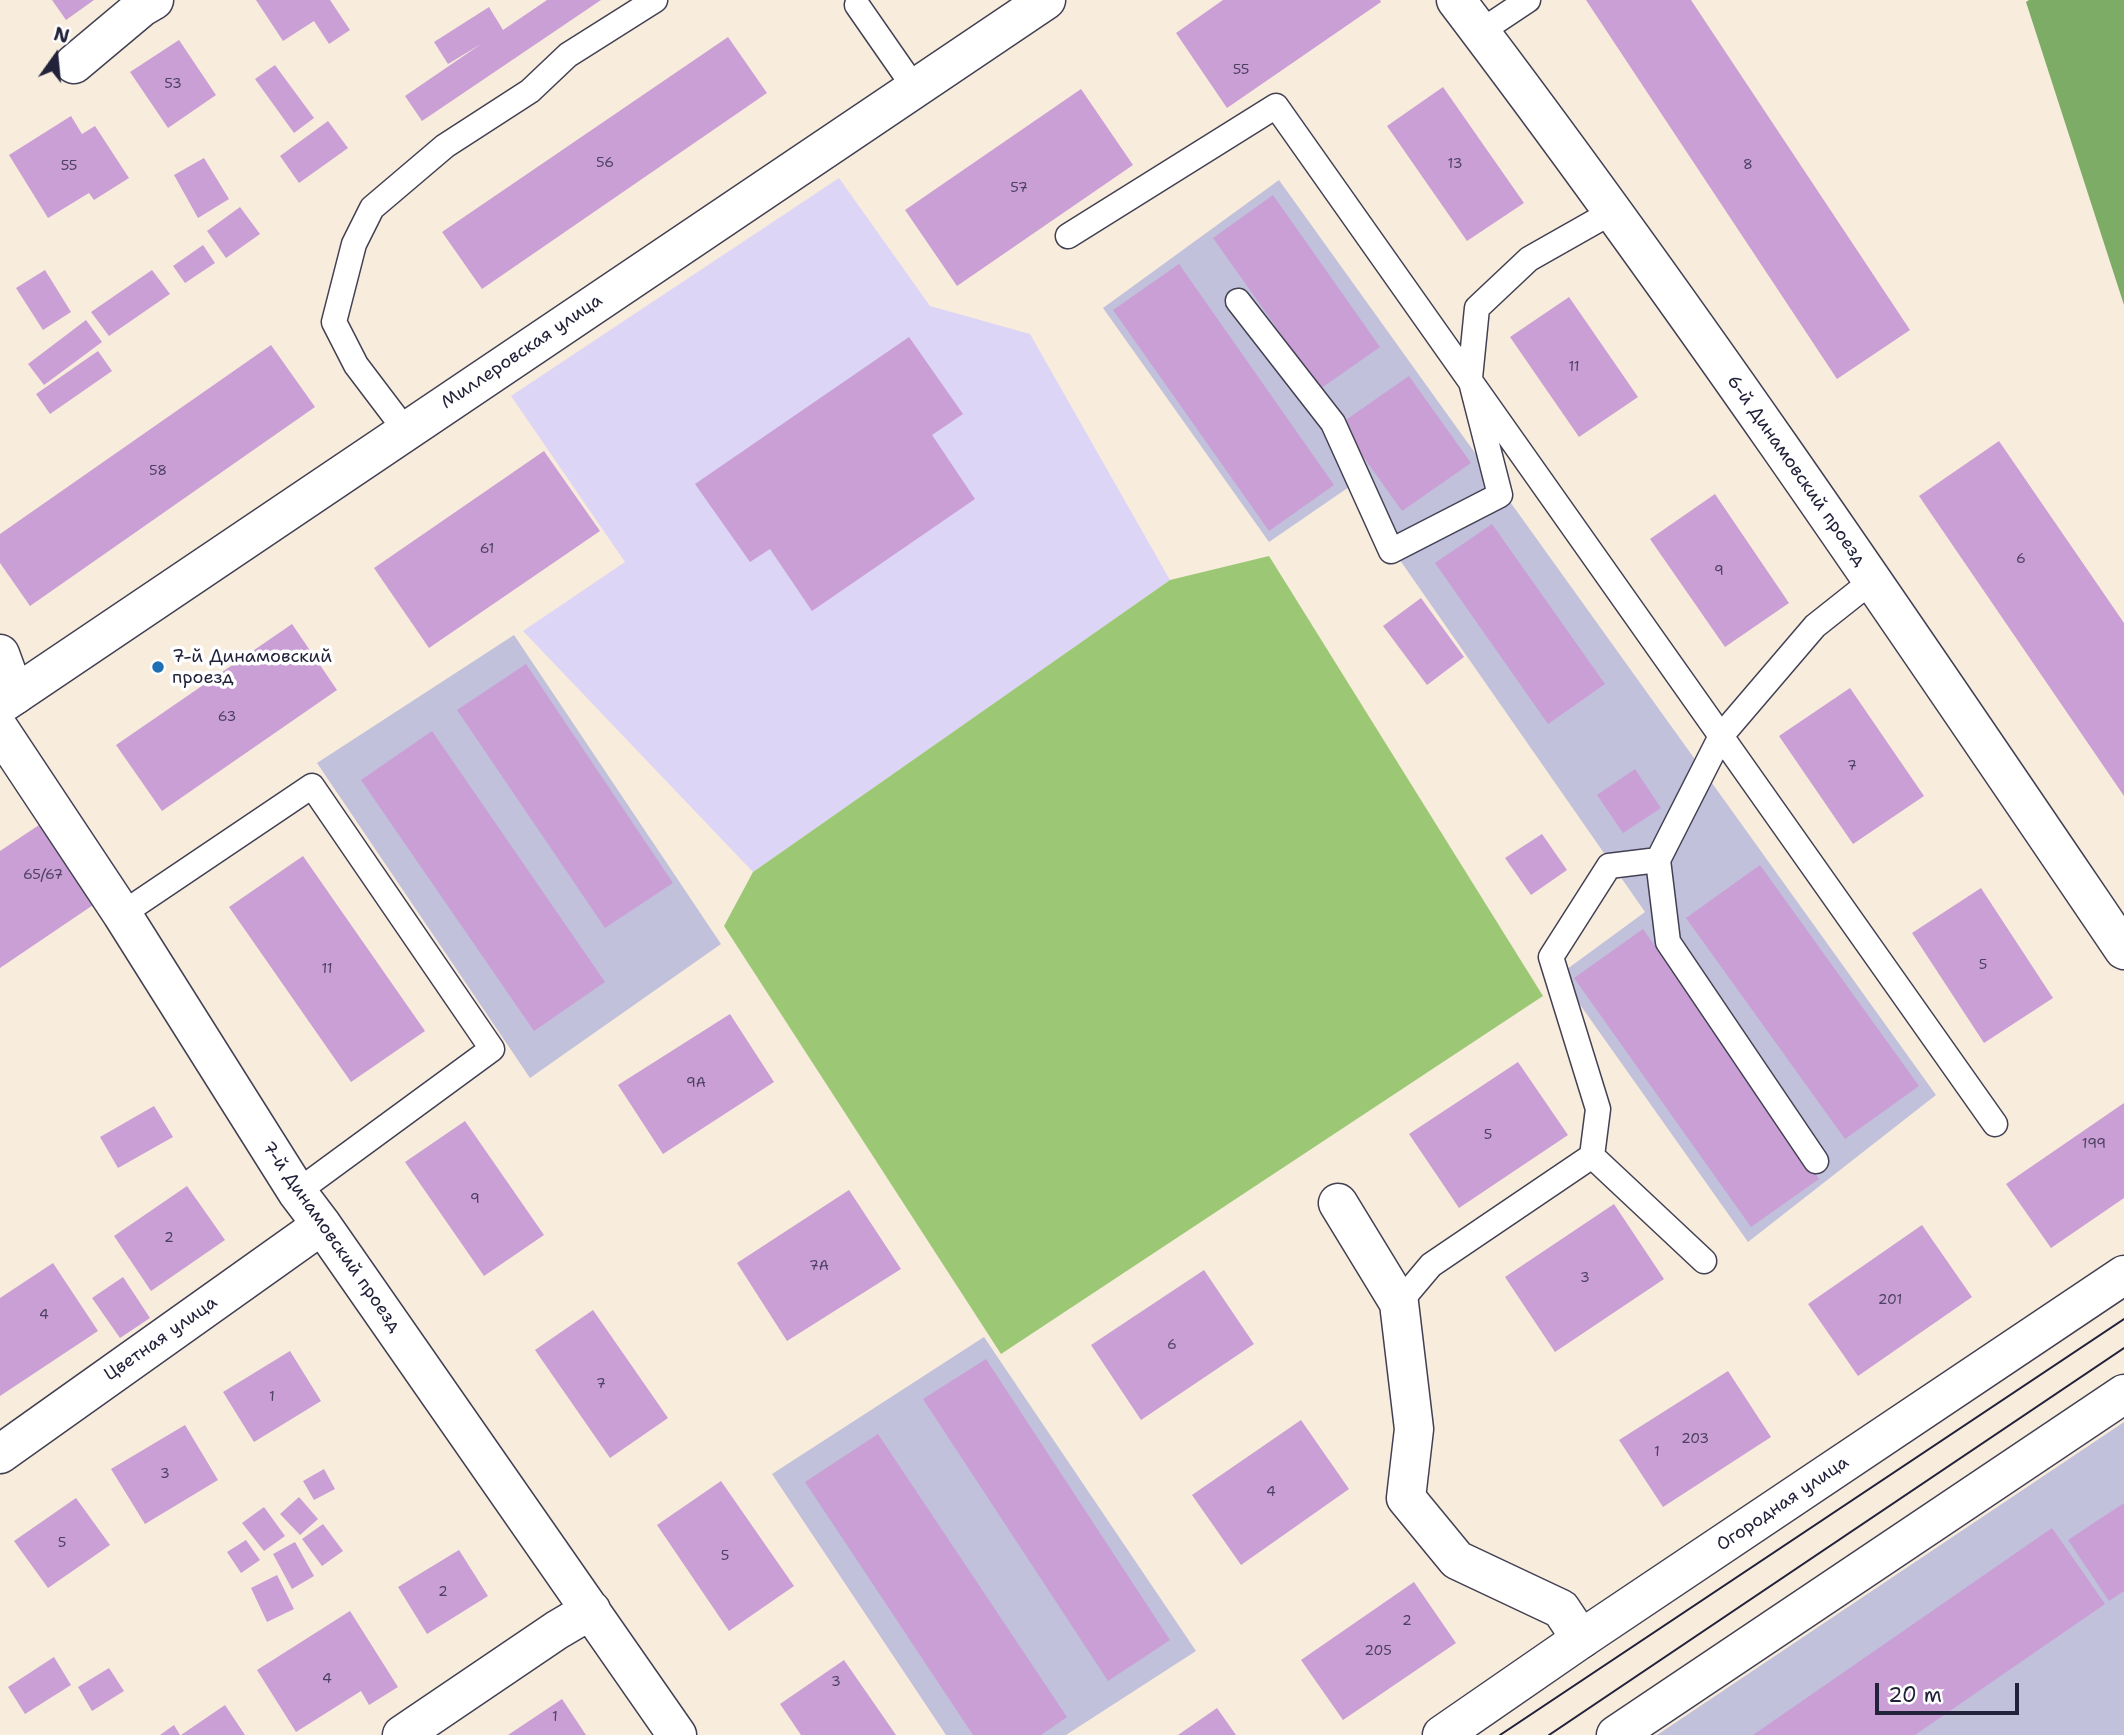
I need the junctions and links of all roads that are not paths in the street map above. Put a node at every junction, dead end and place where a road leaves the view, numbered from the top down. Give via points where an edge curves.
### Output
1 (154, 0) edge
2 (655, 0) edge
3 (1045, 0) edge
4 (1456, 0) edge
5 (1528, 0) edge
6 (855, 2) edge
7 (1480, 32) junction
8 (74, 64) dead end
9 (914, 87) junction
10 (1612, 212) junction
11 (1068, 236) dead end
12 (1238, 301) dead end
13 (1470, 379) junction
14 (406, 431) junction
15 (1873, 580) junction
16 (0, 654) edge
17 (8, 700) edge
18 (0, 730) edge
19 (1721, 736) junction
20 (1658, 860) junction
21 (122, 914) junction
22 (2124, 950) edge
23 (1995, 1124) dead end
24 (1592, 1156) junction
25 (1816, 1161) dead end
26 (297, 1192) junction
27 (1338, 1203) dead end
28 (322, 1225) junction
29 (1704, 1261) dead end
30 (2124, 1275) edge
31 (1399, 1303) junction
32 (2124, 1394) edge
33 (0, 1454) edge
34 (591, 1610) junction
35 (1581, 1639) junction
36 (402, 1735) edge
37 (677, 1735) edge
38 (1443, 1735) edge
39 (1616, 1735) edge

1 - 8 street
2 - 14 lane via 568,55 530,91 445,146 372,208 354,244 334,322 356,365
3 - 9 street, Миллеровская улица
4 - 7 street, 6-й Динамовский проезд
5 - 7 lane
6 - 9 lane
7 - 10 street, 6-й Динамовский проезд
9 - 14 street, Миллеровская улица
10 - 13 lane via 1529,259 1477,309
10 - 15 street, 6-й Динамовский проезд
11 - 13 lane via 1276,106
12 - 13 lane via 1333,423 1391,551 1500,495
13 - 19 lane
14 - 17 street, Миллеровская улица
15 - 19 lane via 1815,626
15 - 22 street, 6-й Динамовский проезд
16 - 17 street
18 - 21 street, 7-й Динамовский проезд
19 - 20 lane
19 - 23 lane
20 - 24 lane via 1609,866 1551,957 1598,1109
20 - 25 lane via 1668,942
21 - 26 street, 7-й Динамовский проезд
21 - 26 lane via 312,786 492,1049
24 - 29 lane
24 - 31 lane via 1431,1265
26 - 28 street, 7-й Динамовский проезд
27 - 31 street
28 - 33 street, Цветная улица
28 - 34 street, 7-й Динамовский проезд
30 - 35 street, Огородная улица
31 - 35 street via 1414,1429 1406,1498 1457,1560 1561,1609
32 - 39 street
34 - 36 street
34 - 37 street, 7-й Динамовский проезд
35 - 38 street, Огородная улица

